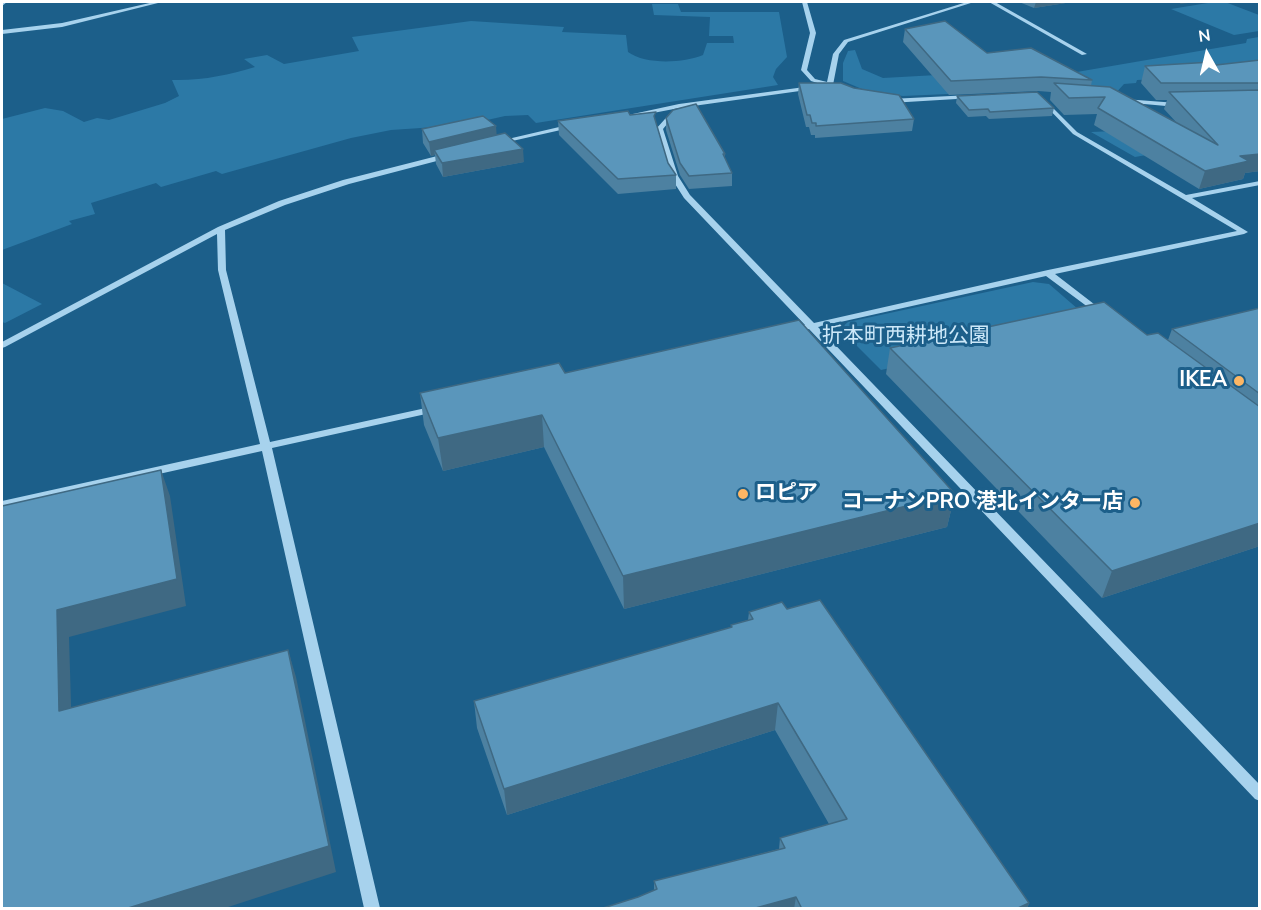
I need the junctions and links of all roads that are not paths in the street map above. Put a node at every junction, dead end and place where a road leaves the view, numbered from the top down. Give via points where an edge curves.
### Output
1 (159, 2) edge
2 (804, 2) edge
3 (971, 2) edge
4 (992, 2) edge
5 (2, 32) edge
6 (1084, 54) dead end
7 (830, 85) junction
8 (838, 89) edge
9 (1043, 95) edge
10 (979, 97) edge
11 (883, 100) edge
12 (1113, 100) edge
13 (1182, 105) edge
14 (679, 106) junction
15 (615, 118) edge
16 (585, 123) edge
17 (492, 144) edge
18 (460, 152) edge
19 (1260, 183) edge
20 (1185, 196) junction
21 (221, 229) junction
22 (1048, 273) junction
23 (1113, 323) edge
24 (810, 326) junction
25 (787, 331) edge
26 (2, 345) edge
27 (451, 405) edge
28 (266, 446) junction
29 (2, 505) edge
30 (1260, 795) edge
31 (372, 909) edge

1 - 5 street via 62,26
2 - 7 street via 813,33 804,70 813,80
3 - 7 street via 846,41 836,54
4 - 6 street
7 - 8 street
7 - 14 street
9 - 20 street via 1075,133
10 - 11 street
12 - 13 street
14 - 15 street
14 - 24 street via 659,129 674,176 687,196
16 - 17 street
18 - 21 street via 303,196
19 - 20 street
20 - 22 street via 1244,232
21 - 26 street
21 - 28 street via 222,270
22 - 23 street
22 - 24 street
24 - 25 street
24 - 30 street
27 - 28 street
28 - 29 street
28 - 31 street

